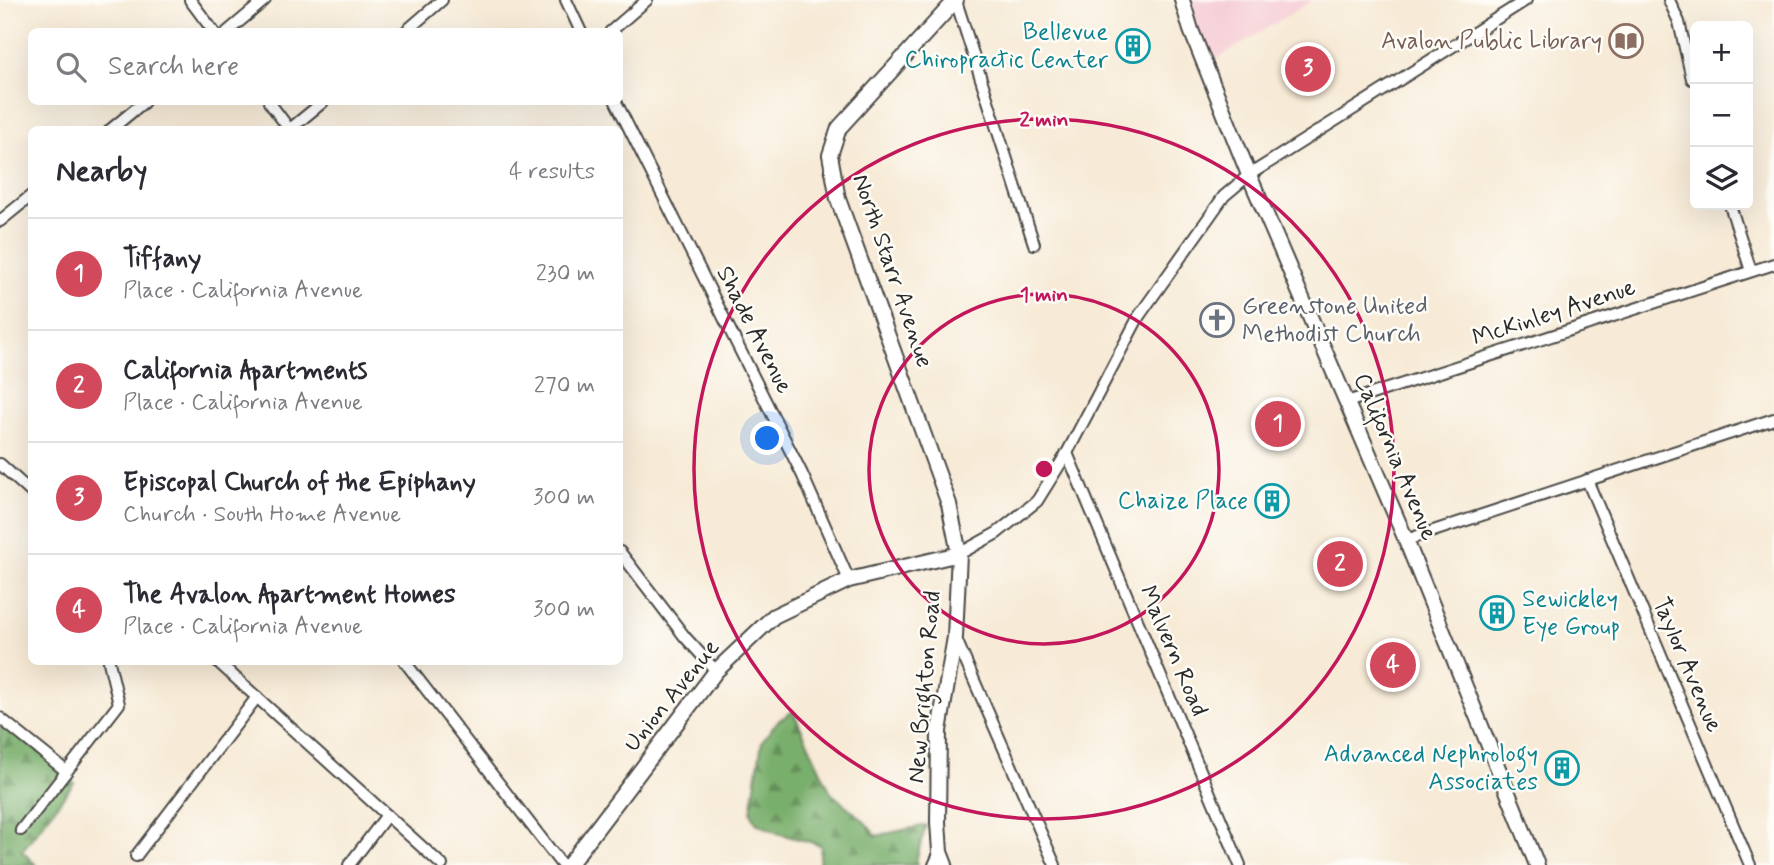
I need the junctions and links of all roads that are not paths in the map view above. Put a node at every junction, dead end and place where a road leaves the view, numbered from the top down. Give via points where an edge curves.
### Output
1 (190, 0) edge
2 (265, 0) edge
3 (442, 0) edge
4 (565, 0) edge
5 (647, 0) edge
6 (956, 0) edge
7 (1182, 0) edge
8 (1526, 0) edge
9 (1669, 0) edge
10 (211, 28) edge
11 (233, 28) edge
12 (410, 28) edge
13 (579, 28) edge
14 (615, 28) edge
15 (1690, 70) edge
16 (140, 105) edge
17 (271, 105) edge
18 (319, 105) edge
19 (618, 105) edge
20 (115, 126) edge
21 (288, 126) edge
22 (294, 126) edge
23 (1249, 175) junction
24 (28, 198) edge
25 (1732, 210) edge
26 (0, 221) edge
27 (1034, 244) dead end
28 (1774, 264) edge
29 (1751, 271) junction
30 (1347, 402) junction
31 (1774, 419) edge
32 (1067, 453) junction
33 (0, 464) edge
34 (1587, 480) junction
35 (28, 489) edge
36 (1406, 540) junction
37 (959, 554) junction
38 (623, 556) edge
39 (849, 580) junction
40 (955, 637) junction
41 (110, 665) edge
42 (221, 665) edge
43 (407, 665) edge
44 (716, 671) junction
45 (257, 697) junction
46 (0, 718) edge
47 (66, 771) junction
48 (387, 815) junction
49 (21, 830) dead end
50 (136, 856) dead end
51 (939, 861) edge
52 (349, 865) edge
53 (442, 865) edge
54 (562, 865) edge
55 (569, 865) edge
56 (1055, 865) edge
57 (1240, 865) edge
58 (1537, 865) edge
59 (1750, 865) edge

1 - 10 street
2 - 11 street
3 - 12 street
4 - 13 street
5 - 14 street
6 - 27 street
6 - 37 street, North Starr Avenue via 839,128 830,155 838,199 949,503
7 - 23 street, California Avenue
8 - 23 street
9 - 15 street
16 - 20 street
17 - 21 street
18 - 22 street
19 - 39 street, Shade Avenue via 802,474
23 - 30 street, California Avenue
23 - 32 street via 1224,196 1139,316
24 - 26 street
25 - 29 street
28 - 29 street, McKinley Avenue
29 - 30 street, McKinley Avenue
30 - 36 street, California Avenue
31 - 34 street
32 - 37 street via 1037,502 997,533
32 - 57 street, Malvern Road
33 - 35 street
34 - 36 street
34 - 59 street, Taylor Avenue
36 - 58 street, California Avenue
37 - 39 street, Union Avenue
37 - 40 street, New Brighton Road
38 - 44 street
39 - 44 street, Union Avenue via 774,616
40 - 51 street, New Brighton Road via 939,731
40 - 56 street
41 - 47 street via 119,704
42 - 45 street
43 - 54 street
44 - 55 street, Union Avenue
45 - 48 street
45 - 50 street
46 - 47 street
47 - 49 street
48 - 52 street
48 - 53 street

